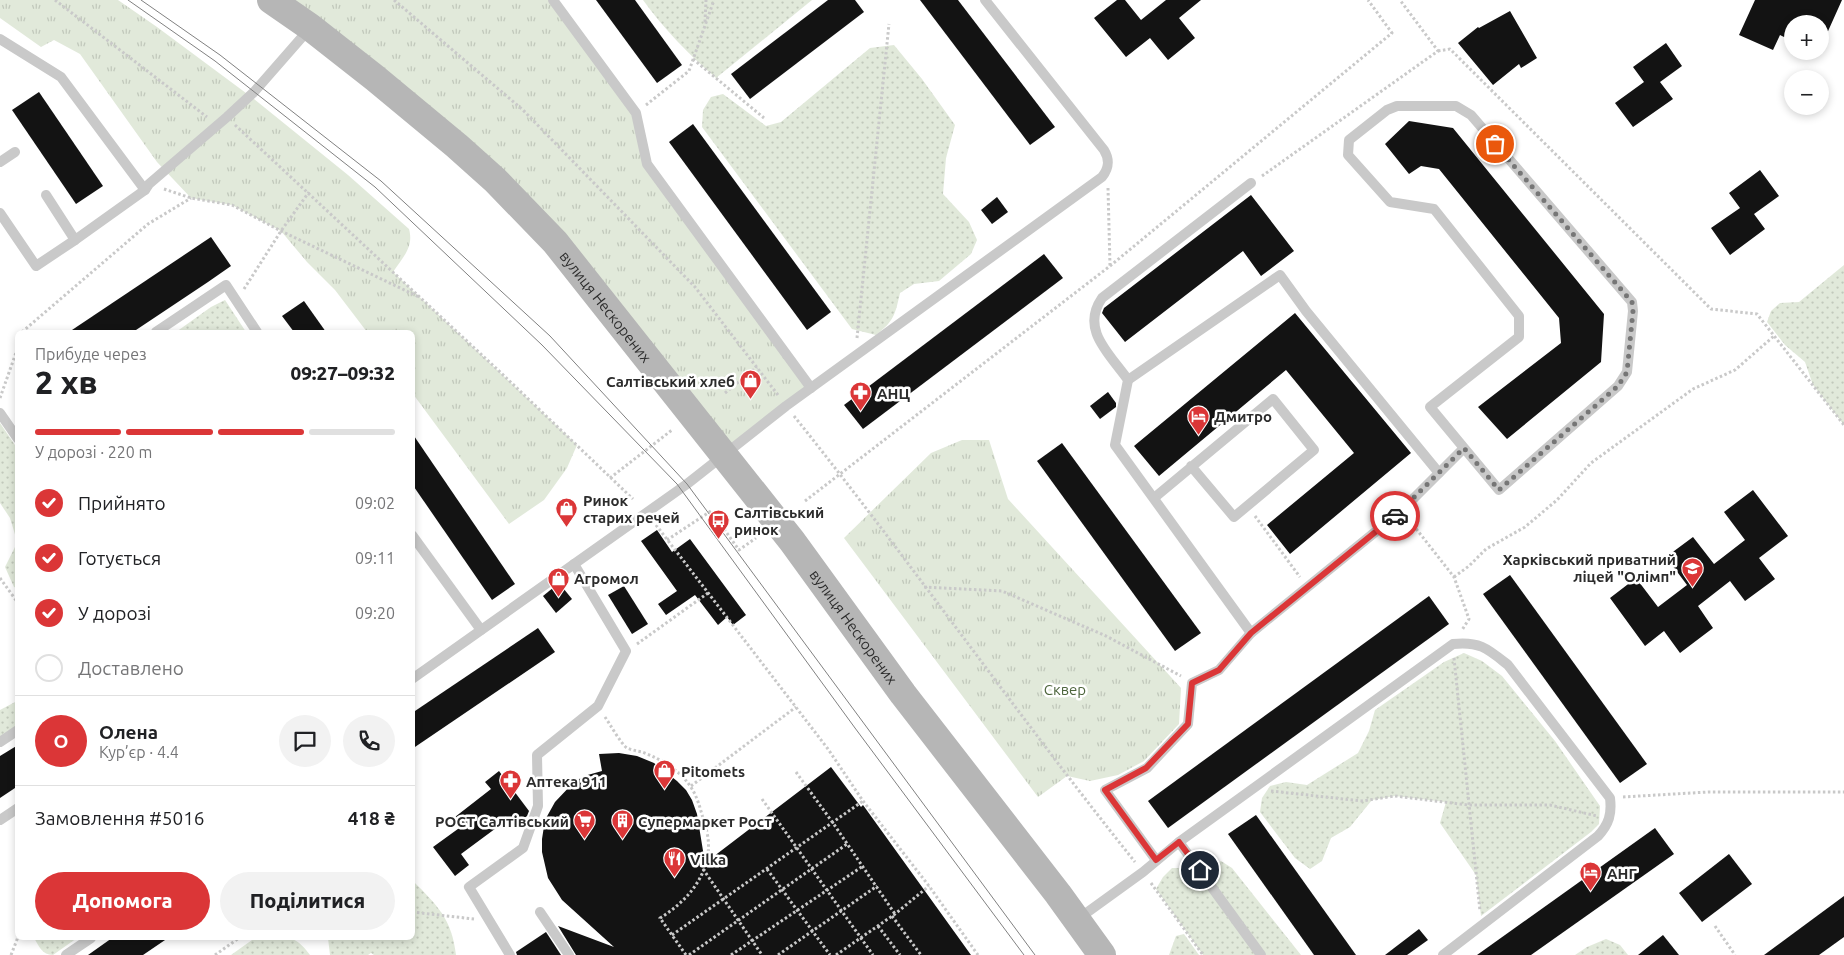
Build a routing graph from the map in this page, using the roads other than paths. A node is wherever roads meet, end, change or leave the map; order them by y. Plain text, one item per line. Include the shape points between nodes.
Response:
1 (271, 0) edge
2 (553, 0) edge
3 (985, 0) edge
4 (310, 27) junction
5 (0, 39) edge
6 (15, 152) dead end
7 (0, 162) edge
8 (1251, 183) road end
9 (147, 187) junction
10 (46, 195) dead end
11 (0, 214) edge
12 (75, 240) junction
13 (159, 330) edge
14 (256, 330) edge
15 (1128, 380) junction
16 (811, 388) junction
17 (0, 413) edge
18 (15, 435) edge
19 (1464, 448) junction
20 (724, 454) junction
21 (1191, 466) junction
22 (1439, 473) junction
23 (1154, 498) junction
24 (415, 539) edge
25 (574, 564) junction
26 (481, 630) junction
27 (1251, 633) junction
28 (415, 677) edge
29 (15, 732) edge
30 (0, 742) edge
31 (15, 810) edge
32 (0, 820) edge
33 (1179, 842) junction
34 (1156, 860) junction
35 (540, 912) dead end
36 (1077, 920) junction
37 (88, 940) edge
38 (66, 955) edge
39 (510, 955) edge
40 (569, 955) edge
41 (1102, 955) edge
42 (1261, 955) edge
43 (1443, 955) edge

1 - 4 main road, вулиця Нескорених
2 - 16 lane via 636,113 647,164
3 - 16 lane via 1104,150 1108,167 1102,177
4 - 9 lane via 260,86
4 - 20 main road, вулиця Нескорених via 457,146 532,217 556,242
5 - 9 lane via 62,77
6 - 7 lane
8 - 15 lane via 1102,298 1096,306 1093,321 1096,336
9 - 12 lane
10 - 12 lane
11 - 12 lane via 36,266
13 - 14 lane via 226,285
15 - 22 lane via 1280,275
15 - 23 lane via 1115,445
16 - 20 lane
17 - 18 lane
19 - 19 lane via 1499,490 1618,386 1627,372 1632,302 1470,115 1456,106 1397,106 1387,110 1349,140 1348,155 1390,202 1434,209 1519,316 1519,336 1430,407
19 - 22 lane
20 - 25 lane
20 - 36 main road, вулиця Нескорених
21 - 21 lane via 1273,399 1314,450 1234,517
21 - 23 lane
22 - 27 lane via 1401,511
23 - 27 lane
24 - 26 lane
25 - 26 lane
25 - 39 lane via 626,651 598,706 537,755 538,806 523,848 470,886
26 - 28 lane
27 - 34 lane via 1219,670 1192,683 1188,724 1146,768 1105,790
29 - 30 lane
31 - 32 lane
33 - 34 lane
33 - 42 lane
33 - 43 lane via 1453,644 1468,642 1486,648 1508,664 1610,798 1610,819 1598,836
34 - 36 lane
35 - 40 lane
36 - 41 main road, вулиця Нескорених
37 - 38 lane

